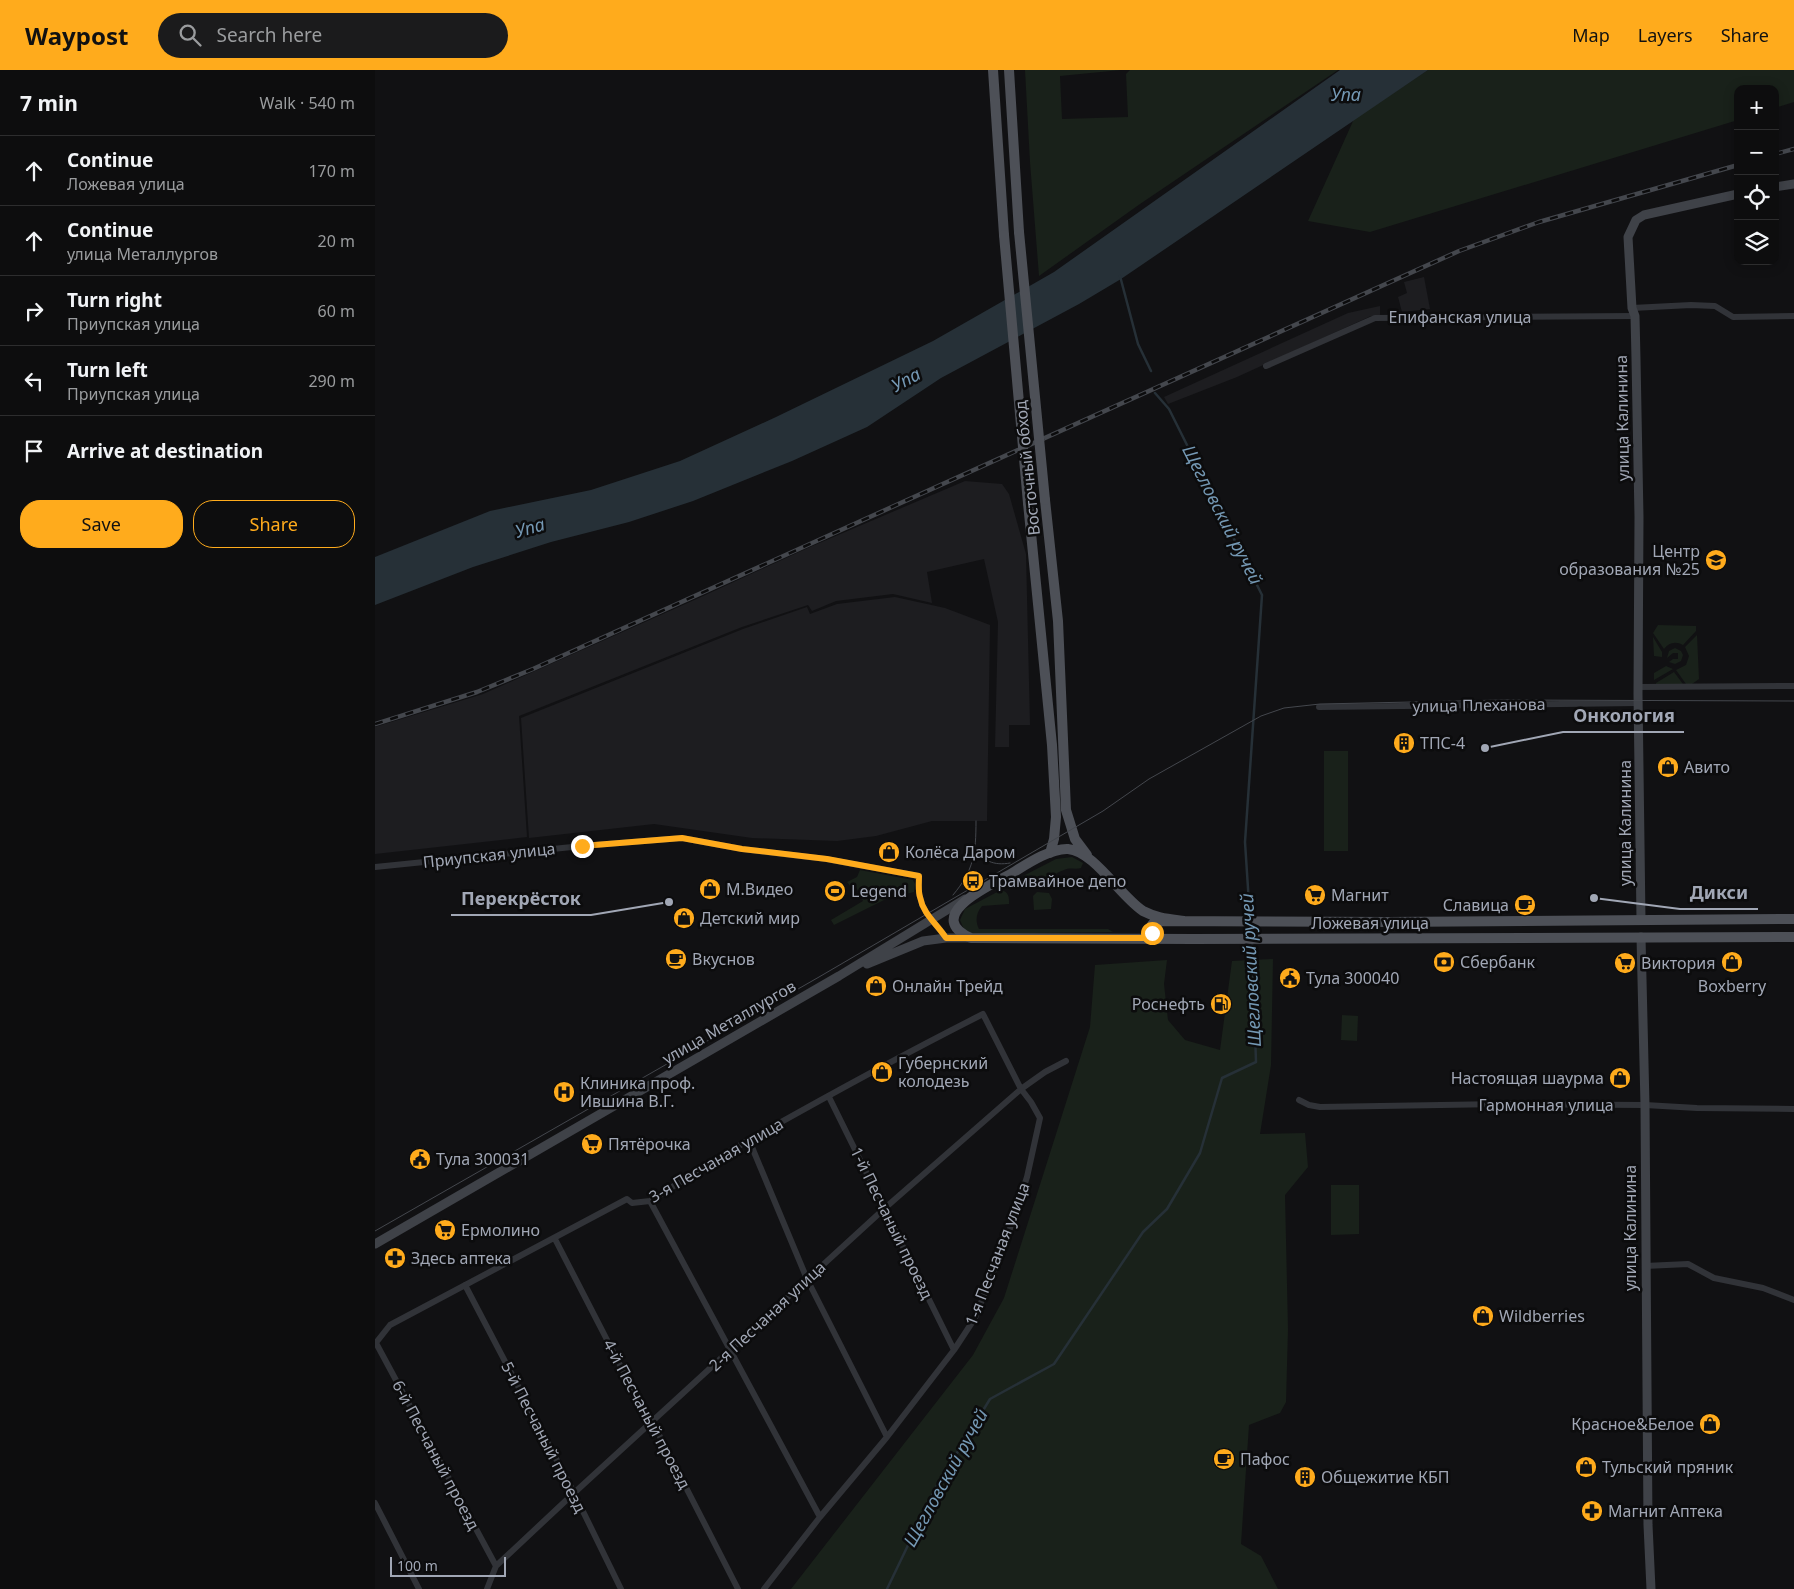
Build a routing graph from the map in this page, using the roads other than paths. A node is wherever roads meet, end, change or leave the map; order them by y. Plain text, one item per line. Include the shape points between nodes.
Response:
1 (993, 70) edge
2 (1009, 70) edge
3 (1794, 184) edge
4 (1779, 186) edge
5 (1734, 195) edge
6 (1633, 312) junction
7 (1794, 316) edge
8 (1266, 366) dead end
9 (1794, 686) edge
10 (1638, 687) junction
11 (1639, 703) junction
12 (1319, 707) dead end
13 (1050, 852) junction
14 (1089, 858) junction
15 (375, 867) edge
16 (969, 896) junction
17 (1794, 918) edge
18 (930, 919) junction
19 (1641, 920) junction
20 (1184, 921) junction
21 (1284, 921) junction
22 (1641, 937) junction
23 (1794, 937) edge
24 (946, 938) junction
25 (971, 938) junction
26 (1157, 938) junction
27 (1283, 938) junction
28 (839, 976) junction
29 (983, 1014) joint
30 (1066, 1062) dead end
31 (1021, 1089) junction
32 (829, 1097) junction
33 (1299, 1100) dead end
34 (1645, 1105) junction
35 (1794, 1109) edge
36 (749, 1140) junction
37 (650, 1201) junction
38 (885, 1208) junction
39 (555, 1238) junction
40 (375, 1244) edge
41 (1645, 1266) junction
42 (807, 1279) junction
43 (465, 1285) junction
44 (1794, 1300) edge
45 (376, 1344) edge
46 (731, 1349) junction
47 (954, 1350) junction
48 (652, 1420) junction
49 (887, 1437) junction
50 (574, 1493) junction
51 (375, 1503) edge
52 (820, 1517) junction
53 (497, 1566) junction
54 (419, 1589) edge
55 (487, 1589) edge
56 (621, 1589) edge
57 (738, 1589) edge
58 (764, 1589) edge
59 (1651, 1589) edge

1 - 13 main road, Восточный обход, bridge via 1004,235 1052,745 1056,817
2 - 14 main road, Восточный обход, bridge via 1019,232 1058,621 1066,810 1075,839
3 - 4 street
5 - 6 street, улица Калинина via 1644,214 1636,220 1628,237
6 - 7 street, Епифанская улица via 1715,306 1733,316
6 - 8 street, Епифанская улица via 1375,318
6 - 10 street, улица Калинина via 1639,517
9 - 10 street
10 - 11 street, улица Калинина
11 - 12 street, улица Плеханова
11 - 19 street, улица Калинина
13 - 14 main road, Ложевая улица via 1075,850
13 - 16 main road, Ложевая улица
14 - 20 main road, Ложевая улица via 1131,902 1143,910 1163,918
15 - 18 street, Приупская улица via 682,838 919,876 919,896
16 - 18 street, улица Металлургов
16 - 25 main road, Ложевая улица via 957,909 955,924
17 - 19 main road, Ложевая улица
18 - 24 street, Приупская улица
18 - 28 street, улица Металлургов
19 - 21 main road, Ложевая улица
19 - 22 main road, улица Калинина
20 - 21 main road, Ложевая улица
20 - 26 main road, Ложевая улица via 1152,923 1152,933
21 - 27 main road via 1289,934
22 - 23 main road, Ложевая улица
22 - 27 main road, Ложевая улица
22 - 34 street, улица Калинина
24 - 25 street, улица Металлургов
24 - 28 street, улица Металлургов via 915,944
25 - 26 main road, Ложевая улица
26 - 27 main road, Ложевая улица
28 - 40 street, улица Металлургов
29 - 31 street, 1-я Песчаная улица
29 - 32 street, 3-я Песчаная улица
30 - 31 street, 2-я Песчаная улица
31 - 38 street, 2-я Песчаная улица
31 - 47 street, 1-я Песчаная улица via 1039,1118 1027,1177 975,1318
32 - 36 street, 3-я Песчаная улица
32 - 38 street, 1-й Песчаный проезд
33 - 34 street, Гармонная улица via 1319,1107
34 - 35 street, Гармонная улица
34 - 41 street, улица Калинина
36 - 37 street, 3-я Песчаная улица
36 - 42 street
37 - 39 street, 3-я Песчаная улица via 632,1203 627,1199
37 - 46 street
38 - 42 street, 2-я Песчаная улица
38 - 47 street, 1-й Песчаный проезд
39 - 43 street, 3-я Песчаная улица
39 - 48 street, 4-й Песчаный проезд
41 - 44 street via 1689,1264 1714,1278 1763,1288
41 - 59 street, улица Калинина
42 - 46 street, 2-я Песчаная улица
42 - 49 street
43 - 45 street, 3-я Песчаная улица via 390,1324
43 - 50 street, 5-й Песчаный проезд
45 - 53 street, 6-й Песчаный проезд
46 - 48 street, 2-я Песчаная улица
46 - 52 street
47 - 49 street, 1-я Песчаная улица
48 - 50 street, 2-я Песчаная улица
48 - 57 street, 4-й Песчаный проезд
49 - 52 street, 1-я Песчаная улица
50 - 53 street, 2-я Песчаная улица
50 - 56 street, 5-й Песчаный проезд
51 - 54 street
52 - 58 street, 1-я Песчаная улица
53 - 55 street, 2-я Песчаная улица

